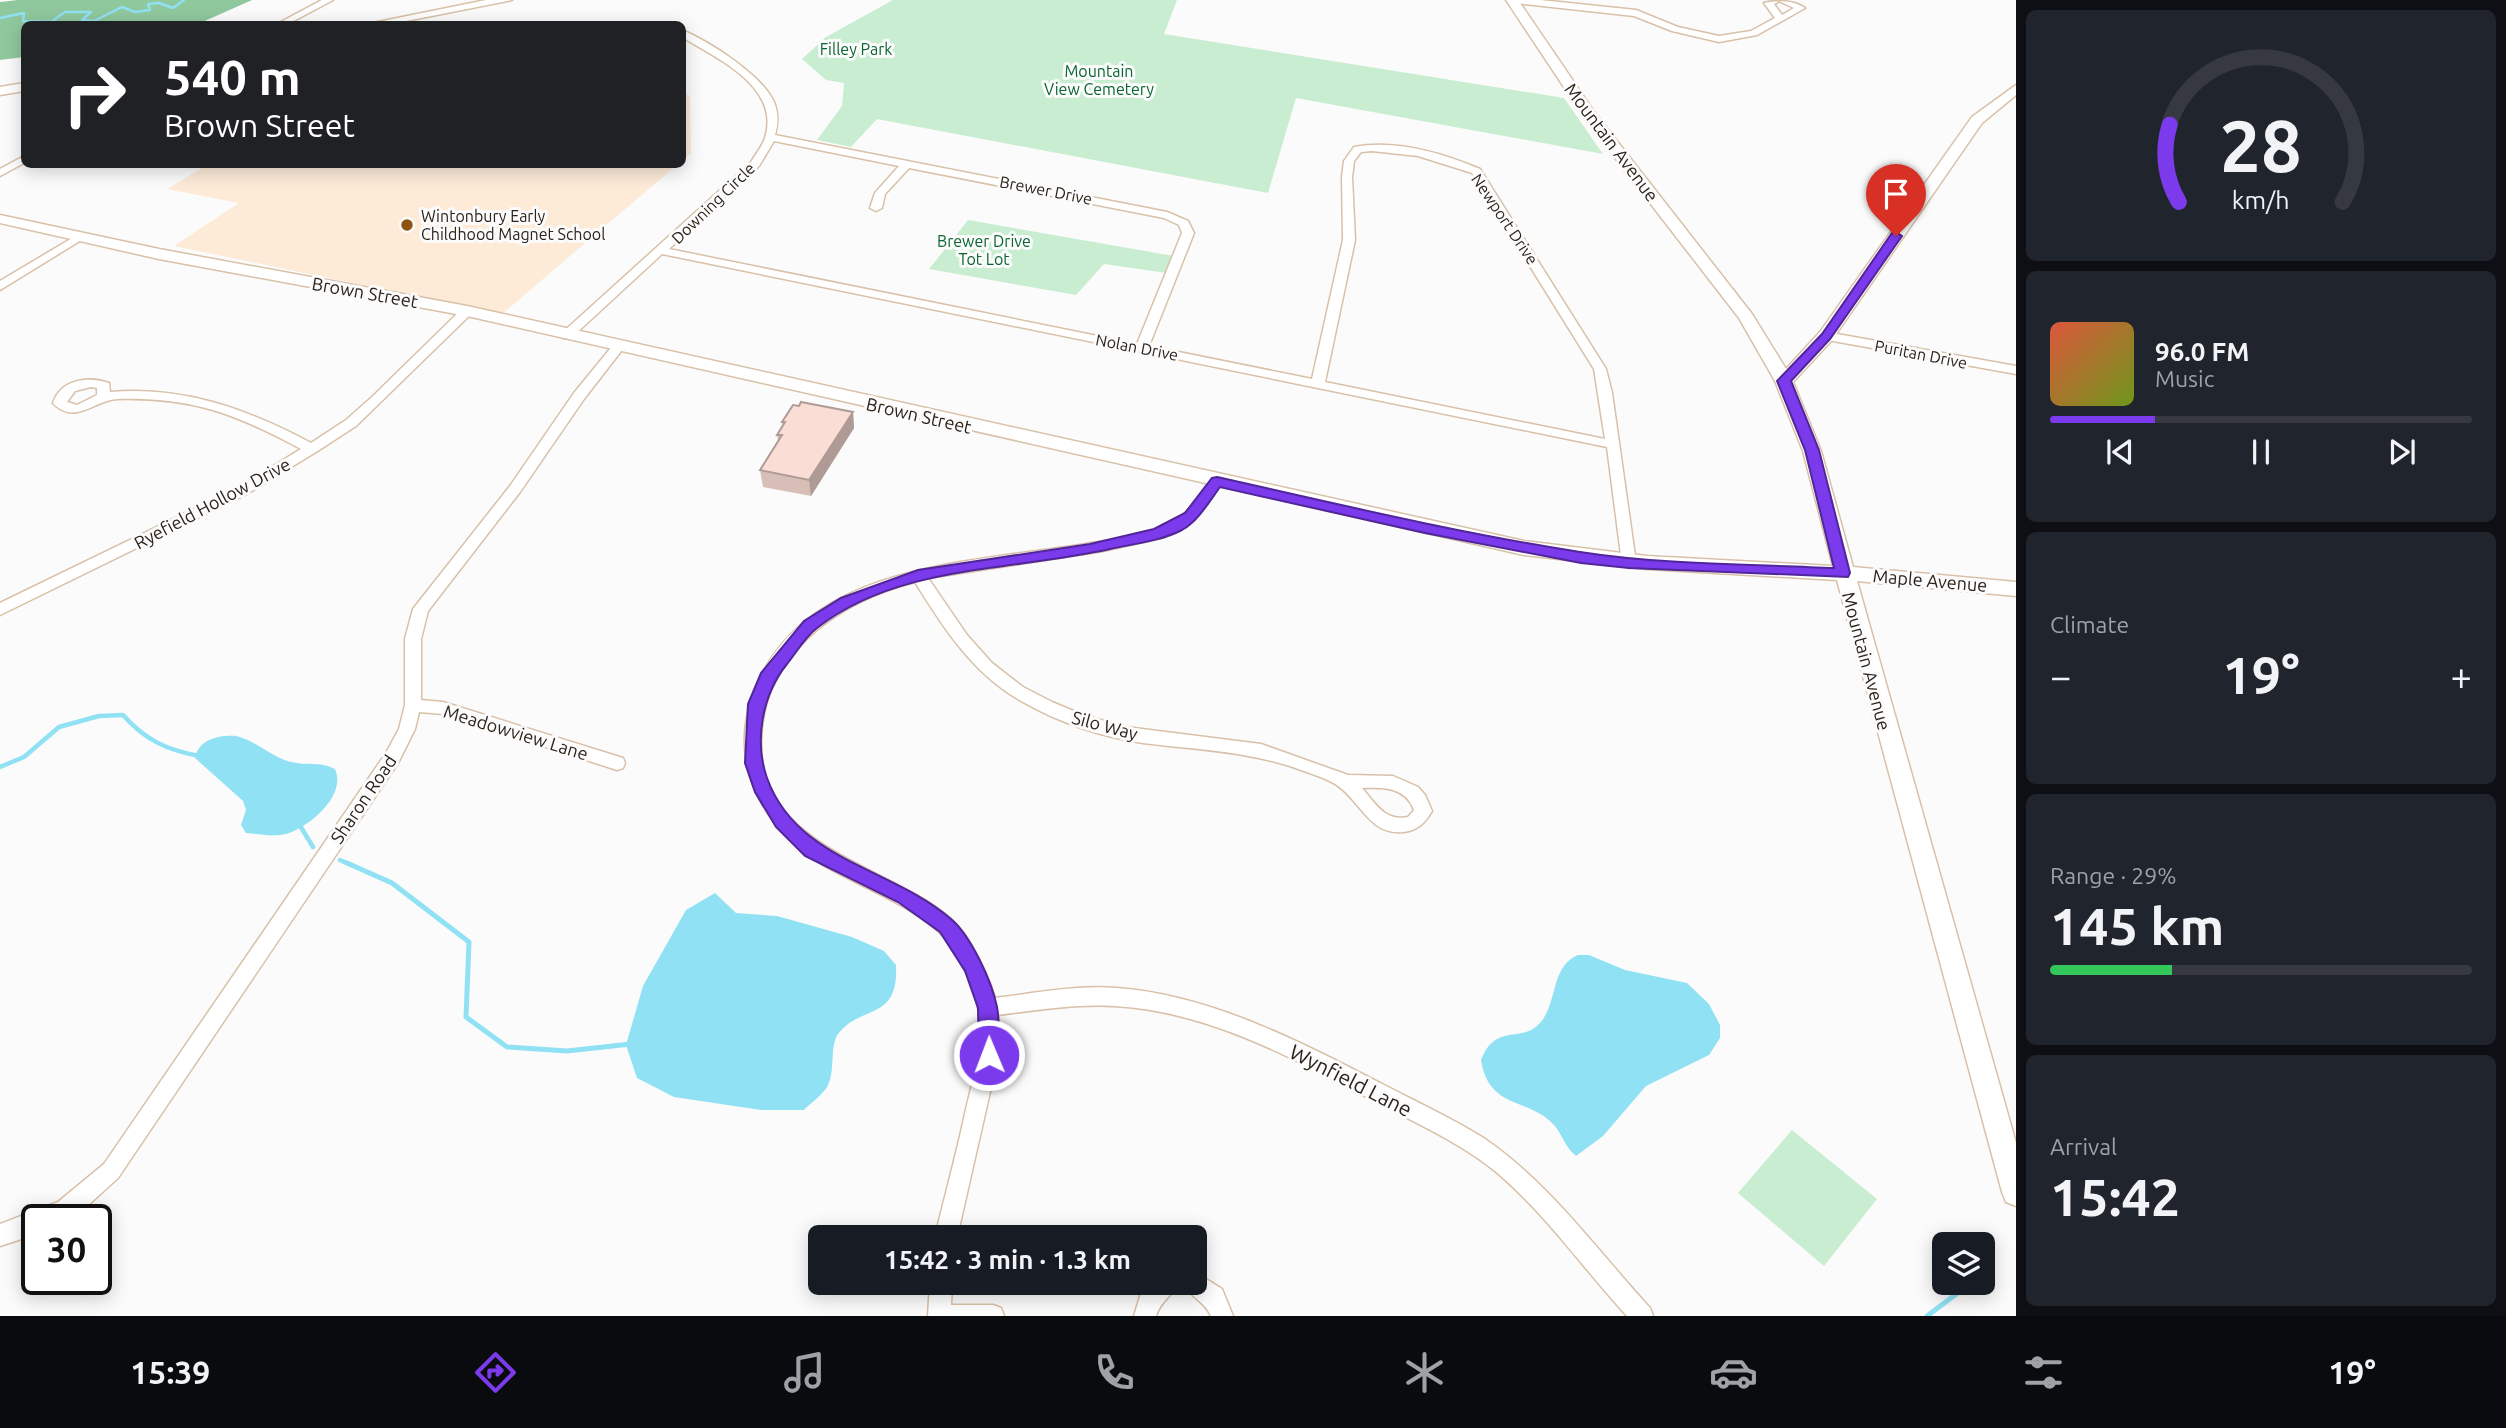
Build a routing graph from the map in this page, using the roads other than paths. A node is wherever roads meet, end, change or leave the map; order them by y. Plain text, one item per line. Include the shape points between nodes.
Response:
1 (329, 0) edge
2 (506, 0) edge
3 (1513, 0) edge
4 (1777, 0) edge
5 (1784, 0) edge
6 (1780, 18) junction
7 (288, 21) edge
8 (390, 21) edge
9 (686, 36) edge
10 (21, 88) edge
11 (2016, 89) edge
12 (0, 91) edge
13 (773, 138) junction
14 (21, 161) edge
15 (907, 163) junction
16 (0, 173) edge
17 (876, 208) dead end
18 (0, 219) edge
19 (79, 237) junction
20 (663, 251) junction
21 (0, 286) edge
22 (467, 311) junction
23 (568, 335) junction
24 (1826, 337) junction
25 (618, 347) junction
26 (1142, 348) junction
27 (2016, 370) edge
28 (1784, 381) junction
29 (1318, 383) junction
30 (103, 397) dead end
31 (1611, 444) junction
32 (311, 449) junction
33 (1217, 481) junction
34 (1629, 563) junction
35 (1843, 573) junction
36 (918, 575) junction
37 (2016, 589) edge
38 (0, 610) edge
39 (413, 705) junction
40 (617, 763) dead end
41 (1347, 782) dead end
42 (988, 1008) junction
43 (2016, 1192) edge
44 (74, 1204) edge
45 (949, 1225) edge
46 (21, 1228) edge
47 (0, 1235) edge
48 (1207, 1292) edge
49 (940, 1295) edge
50 (1153, 1295) edge
51 (939, 1316) edge
52 (993, 1316) edge
53 (1145, 1316) edge
54 (1222, 1316) edge
55 (1642, 1316) edge

1 - 7 street
2 - 8 street
3 - 6 street via 1636,12 1675,29 1719,39 1743,37
3 - 28 street, Mountain Avenue via 1590,116 1746,317
4 - 6 street via 1768,3
5 - 6 street via 1801,8
9 - 13 street via 762,90 775,109
10 - 12 street
11 - 24 street via 1977,120
13 - 15 street, Brewer Drive
13 - 20 street, Downing Circle via 755,164
14 - 16 street
15 - 17 street via 880,193
15 - 26 street, Brewer Drive via 1167,215 1184,223 1188,233
18 - 19 street, Brown Street
19 - 21 street
19 - 22 street, Brown Street
20 - 23 street, Downing Circle
20 - 26 street, Nolan Drive
22 - 23 street, Brown Street
22 - 32 street, Ryefield Hollow Drive via 351,423
23 - 25 street, Brown Street
24 - 27 street, Puritan Drive
24 - 28 street
25 - 33 street, Brown Street
25 - 39 street, Sharon Road via 421,609 413,639
26 - 29 street, Nolan Drive
28 - 35 street, Mountain Avenue via 1812,450
29 - 31 street, Nolan Drive
29 - 31 street, Newport Drive via 1349,240 1349,160 1357,149 1375,147 1456,162 1476,171 1600,369
30 - 32 street via 179,397 203,402 245,414
31 - 34 street, Newport Drive
32 - 38 street, Ryefield Hollow Drive via 242,491
33 - 34 street, Brown Street via 1524,548
33 - 36 street via 1190,517 1157,534
34 - 35 street, Brown Street
35 - 37 street, Maple Avenue
35 - 43 street, Mountain Avenue
36 - 41 street, Silo Way via 975,657 1017,691 1050,709 1131,734 1279,755
36 - 42 street via 826,613 794,641 766,678 756,704 753,763 782,822 812,850 905,897 947,926 974,967
39 - 40 street, Meadowview Lane via 443,708
39 - 44 street, Sharon Road via 392,758 123,1155
42 - 45 street via 989,1055
42 - 55 street, Wynfield Lane via 1117,998 1160,1004 1247,1028 1367,1086 1500,1163 1572,1235
46 - 47 street
48 - 54 street
49 - 51 street
50 - 53 street
51 - 52 street

